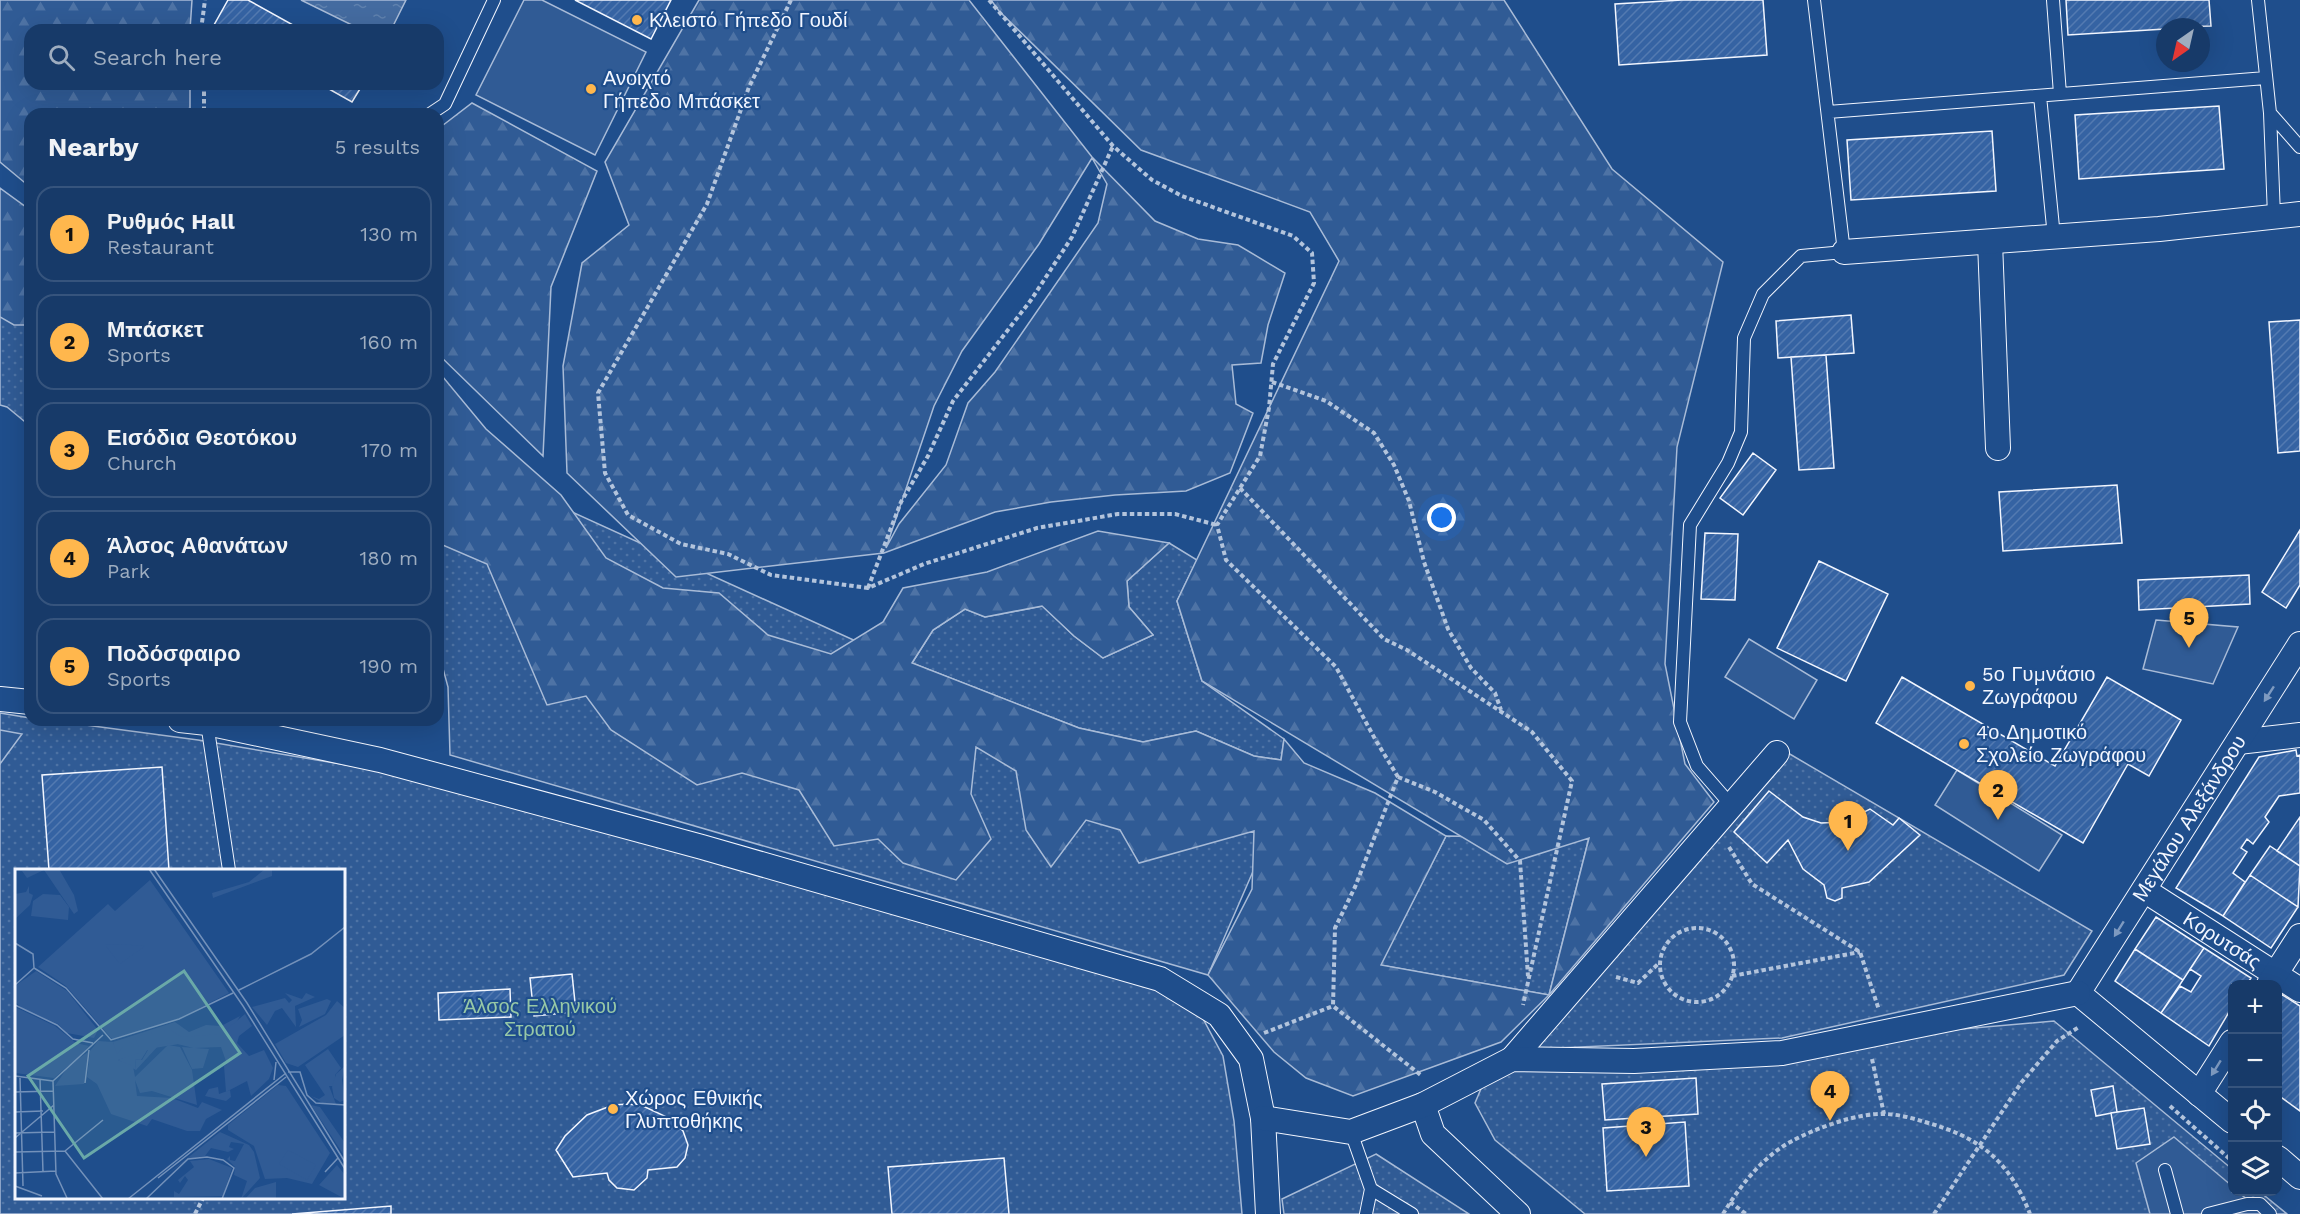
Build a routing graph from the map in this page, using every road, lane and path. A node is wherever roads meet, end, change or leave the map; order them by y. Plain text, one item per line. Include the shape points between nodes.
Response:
1 (205, 0) edge
2 (494, 0) edge
3 (791, 0) edge
4 (989, 0) edge
5 (1814, 0) edge
6 (2052, 0) edge
7 (2258, 0) edge
8 (202, 24) edge
9 (2266, 78) junction
10 (204, 90) edge
11 (2060, 94) junction
12 (2040, 96) junction
13 (204, 108) edge
14 (439, 108) edge
15 (1828, 112) junction
16 (2270, 113) junction
17 (1113, 146) junction
18 (2300, 147) edge
19 (2300, 214) edge
20 (2274, 216) junction
21 (2054, 237) junction
22 (1990, 242) junction
23 (1844, 252) junction
24 (1272, 382) junction
25 (1998, 447) dead end
26 (1240, 488) junction
27 (1217, 525) junction
28 (868, 588) junction
29 (2300, 644) edge
30 (0, 699) edge
31 (24, 701) edge
32 (1501, 711) junction
33 (207, 726) edge
34 (221, 726) edge
35 (2300, 735) edge
36 (2238, 742) junction
37 (1777, 753) dead end
38 (1398, 777) junction
39 (1723, 814) junction
40 (228, 869) edge
41 (2144, 890) junction
42 (2300, 936) edge
43 (1860, 952) junction
44 (1596, 961) junction
45 (1660, 962) junction
46 (1732, 976) junction
47 (2272, 979) edge
48 (2300, 990) edge
49 (2078, 993) junction
50 (1333, 1006) junction
51 (2102, 1011) junction
52 (1876, 1034) junction
53 (1241, 1045) junction
54 (2228, 1048) edge
55 (1512, 1059) junction
56 (1444, 1094) junction
57 (2199, 1094) junction
58 (1423, 1105) junction
59 (1884, 1114) junction
60 (1263, 1118) junction
61 (2228, 1118) edge
62 (1351, 1132) junction
63 (1981, 1144) junction
64 (2282, 1162) edge
65 (2165, 1170) dead end
66 (2300, 1177) edge
67 (1371, 1189) junction
68 (202, 1199) edge
69 (1730, 1202) junction
70 (195, 1214) edge
71 (1268, 1214) edge
72 (1366, 1214) edge
73 (1412, 1214) edge
74 (1518, 1214) edge
75 (1723, 1214) edge
76 (1746, 1214) edge
77 (1934, 1214) edge
78 (2031, 1214) edge
79 (2177, 1214) edge
80 (2208, 1214) edge
81 (2270, 1214) edge

1 - 8 path
2 - 14 lane via 445,104
3 - 28 path via 749,87 707,204 598,393 605,473 628,514 681,544 728,554 771,575
4 - 17 path
5 - 15 lane
6 - 11 lane
7 - 9 lane
9 - 11 lane
9 - 16 lane
10 - 13 path
11 - 12 lane
12 - 15 lane
12 - 21 lane
15 - 23 lane
16 - 18 lane
16 - 20 lane
17 - 24 path via 1152,180 1182,196 1293,236 1312,254 1314,283 1273,364
17 - 28 path via 1072,237 1031,300 953,401 901,502
19 - 20 street
20 - 21 street
21 - 22 street
22 - 23 street
22 - 25 street
23 - 39 lane via 1801,256 1763,294 1744,338 1741,432 1728,463 1690,525 1680,722 1697,766
24 - 26 path via 1260,456
24 - 32 path via 1326,401 1374,433 1394,465 1409,501 1424,562 1448,629 1471,669 1495,693
26 - 27 path
26 - 32 path via 1384,639
27 - 28 path via 1175,514 1118,513 1037,528 924,564
27 - 38 path via 1226,560 1336,667
29 -> 36 street, Μεγάλου Αλεξάνδρου
30 - 31 street
32 - 38 path via 1532,732 1572,781 1528,981 1520,861 1484,820 1435,792
33 - 40 lane
34 - 53 street via 380,760 702,847 1160,980 1219,1015
35 - 36 street
36 - 41 street, Μεγάλου Αλεξάνδρου
37 - 39 street
38 - 50 path via 1335,928
39 - 43 path via 1752,884
39 - 44 street
41 - 47 street, Κορυτσάς
41 -> 49 street, Μεγάλου Αλεξάνδρου
42 - 47 street
43 - 46 path
43 - 52 path
44 - 45 path via 1613,976 1638,983
44 - 55 street
45 - 46 path via 1661,974 1674,994 1696,1002 1718,995
45 - 46 path via 1663,950 1680,932 1704,929 1716,933 1728,947 1734,965
47 - 48 street, Κορυτσάς
49 - 51 street
49 - 52 street
50 - 53 path
50 - 56 path
51 - 57 street
51 - 63 path via 2057,1041 2021,1083
52 - 55 street via 1782,1053 1634,1061
52 - 59 path
53 - 60 street via 1251,1059
54 -> 57 street
55 - 56 street
56 - 58 street
57 - 61 street
58 - 62 street
58 - 74 street via 1433,1134
59 - 63 path via 1946,1128
59 - 69 path via 1850,1119 1791,1141 1755,1171
60 - 62 street
60 - 71 street
62 - 67 lane
63 - 77 path
63 - 78 path via 2011,1176
64 - 66 street
65 - 79 lane
67 - 72 lane
67 - 73 lane
68 - 70 path
69 - 75 path
69 - 76 path
80 - 81 lane via 2260,1204

